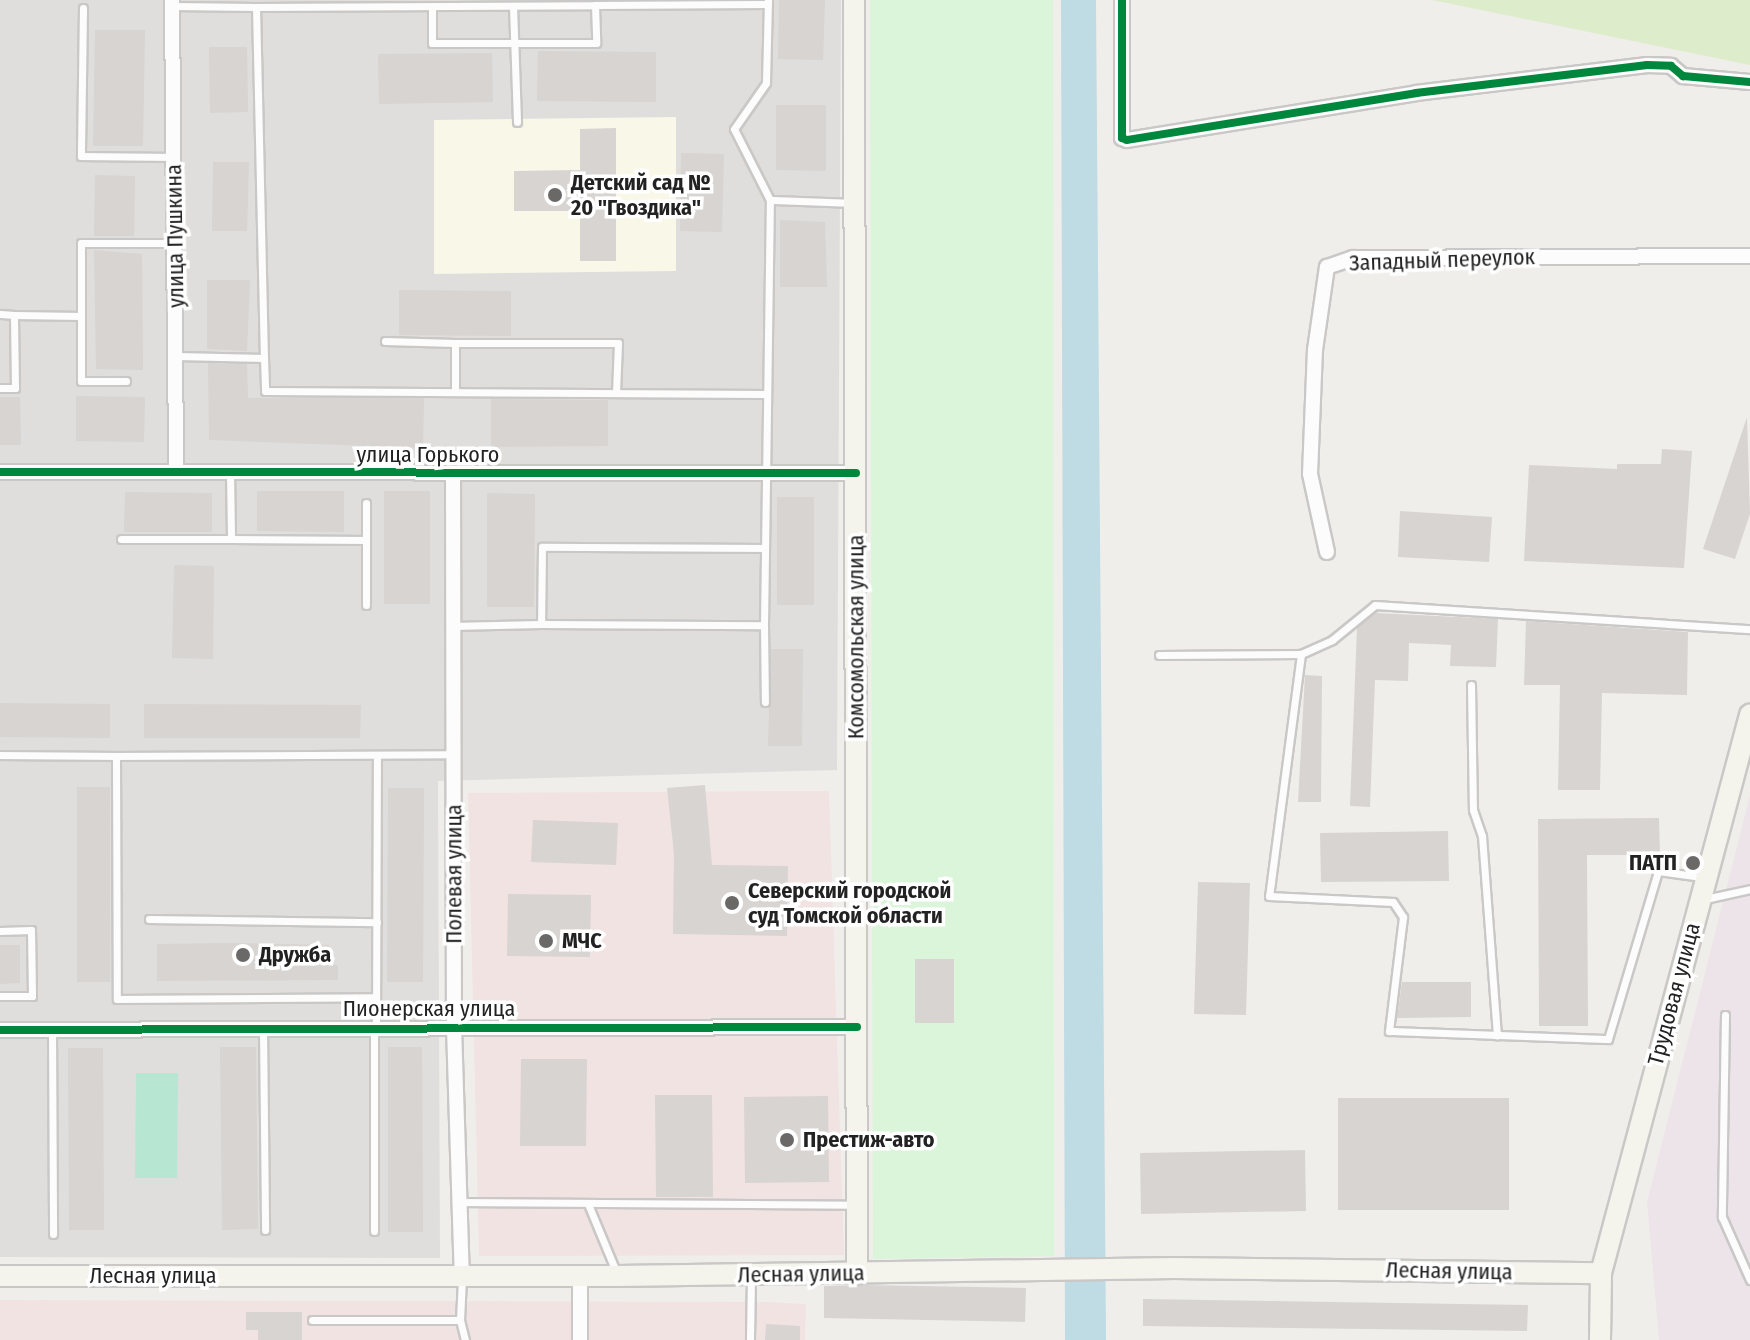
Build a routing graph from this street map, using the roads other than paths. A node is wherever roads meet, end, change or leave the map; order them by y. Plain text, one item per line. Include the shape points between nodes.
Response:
1 (854, 0) edge
2 (1122, 0) edge
3 (768, 2) edge
4 (172, 3) edge
5 (595, 5) junction
6 (513, 6) junction
7 (256, 7) junction
8 (432, 7) junction
9 (83, 8) dead end
10 (514, 43) junction
11 (1750, 82) edge
12 (517, 122) dead end
13 (173, 157) junction
14 (770, 200) junction
15 (853, 203) junction
16 (175, 243) junction
17 (1750, 256) edge
18 (0, 314) edge
19 (14, 315) junction
20 (81, 316) junction
21 (385, 341) dead end
22 (455, 343) junction
23 (177, 356) junction
24 (264, 358) junction
25 (126, 381) dead end
26 (0, 388) edge
27 (455, 392) junction
28 (616, 392) junction
29 (765, 394) junction
30 (0, 472) edge
31 (176, 472) junction
32 (230, 472) junction
33 (765, 472) junction
34 (453, 473) junction
35 (856, 473) junction
36 (366, 503) dead end
37 (121, 539) dead end
38 (231, 539) junction
39 (366, 540) junction
40 (765, 548) junction
41 (1327, 552) dead end
42 (366, 605) dead end
43 (541, 624) junction
44 (764, 625) junction
45 (451, 626) junction
46 (1750, 629) edge
47 (1301, 654) junction
48 (1159, 655) dead end
49 (1471, 685) dead end
50 (765, 702) dead end
51 (1750, 715) edge
52 (455, 754) junction
53 (0, 755) edge
54 (116, 756) junction
55 (377, 756) junction
56 (1704, 878) junction
57 (1750, 889) edge
58 (1699, 900) junction
59 (149, 919) dead end
60 (377, 922) junction
61 (0, 931) edge
62 (0, 996) edge
63 (376, 997) junction
64 (1725, 1015) dead end
65 (375, 1027) junction
66 (454, 1027) junction
67 (857, 1027) junction
68 (263, 1028) junction
69 (52, 1029) junction
70 (0, 1030) edge
71 (1497, 1035) junction
72 (460, 1202) junction
73 (588, 1204) junction
74 (856, 1205) junction
75 (265, 1230) dead end
76 (374, 1231) dead end
77 (53, 1234) dead end
78 (1601, 1273) junction
79 (857, 1274) junction
80 (751, 1275) junction
81 (0, 1276) edge
82 (462, 1276) junction
83 (580, 1276) junction
84 (618, 1276) junction
85 (1750, 1280) edge
86 (312, 1320) dead end
87 (460, 1320) junction
88 (465, 1340) edge
89 (580, 1340) edge
90 (750, 1340) edge
91 (1600, 1340) edge

1 - 15 main road, Комсомольская улица
2 - 11 street via 1122,138 1127,140 1416,93 1647,65 1671,66 1683,76
3 - 5 lane
3 - 14 lane via 766,83 734,129
4 - 7 lane
4 - 13 street, улица Пушкина
5 - 6 lane
5 - 10 lane via 596,43
6 - 8 lane
6 - 10 lane
7 - 8 lane
7 - 24 lane
8 - 10 lane via 432,43
9 - 13 lane via 81,156
10 - 12 lane
13 - 16 street, улица Пушкина
14 - 15 lane
14 - 29 lane
15 - 35 main road, Комсомольская улица
16 - 20 lane via 81,243
16 - 23 street, улица Пушкина
17 - 41 street, Западный переулок via 1353,258 1327,267 1315,350 1310,474
18 - 19 lane
19 - 20 lane
19 - 26 lane via 15,388
20 - 25 lane via 81,381
21 - 22 lane
22 - 27 lane
22 - 28 lane via 618,343
23 - 24 lane
23 - 31 street, улица Пушкина
24 - 27 lane via 265,391
27 - 28 lane
28 - 29 lane
29 - 33 lane
30 - 31 street, улица Горького
31 - 32 street, улица Горького
32 - 34 street, улица Горького
32 - 38 lane
33 - 34 street, улица Горького
33 - 35 street, улица Горького
33 - 40 lane
34 - 45 street, Полевая улица
35 - 67 main road, Комсомольская улица
36 - 39 lane
37 - 38 lane
38 - 39 lane
39 - 42 lane
40 - 43 lane via 542,547
40 - 44 lane
43 - 44 lane
43 - 45 lane
44 - 50 lane
45 - 52 street, Полевая улица
46 - 47 lane via 1375,605 1332,640
47 - 48 lane
47 - 71 lane via 1269,896 1393,902 1403,917 1389,1031
49 - 71 lane via 1473,810 1482,836
51 - 56 main road, Трудовая улица
52 - 55 lane
52 - 66 street, Полевая улица
53 - 54 lane
54 - 55 lane
54 - 63 lane via 117,999
55 - 60 lane
56 - 58 main road, Трудовая улица
56 - 71 lane via 1658,871 1608,1039
57 - 58 lane
58 - 78 main road, Трудовая улица
59 - 60 lane
60 - 63 lane
61 - 62 lane via 31,930 32,996
63 - 65 lane
64 - 85 lane via 1722,1217
65 - 66 street, Пионерская улица
65 - 68 street, Пионерская улица
65 - 76 lane
66 - 67 street, Пионерская улица
66 - 72 street, Полевая улица
67 - 74 main road, Комсомольская улица
68 - 69 street, Пионерская улица
68 - 75 lane
69 - 70 street, Пионерская улица
69 - 77 lane
72 - 73 lane
72 - 82 street, Полевая улица
73 - 74 lane
73 - 84 lane
74 - 79 main road, Комсомольская улица
78 - 79 main road, Лесная улица via 1132,1269
78 - 91 main road, Трудовая улица
79 - 80 main road, Лесная улица
80 - 84 main road, Лесная улица
80 - 90 lane
81 - 82 main road, Лесная улица
82 - 83 main road, Лесная улица
82 - 87 lane
83 - 84 main road, Лесная улица
83 - 89 street
86 - 87 lane
87 - 88 lane

